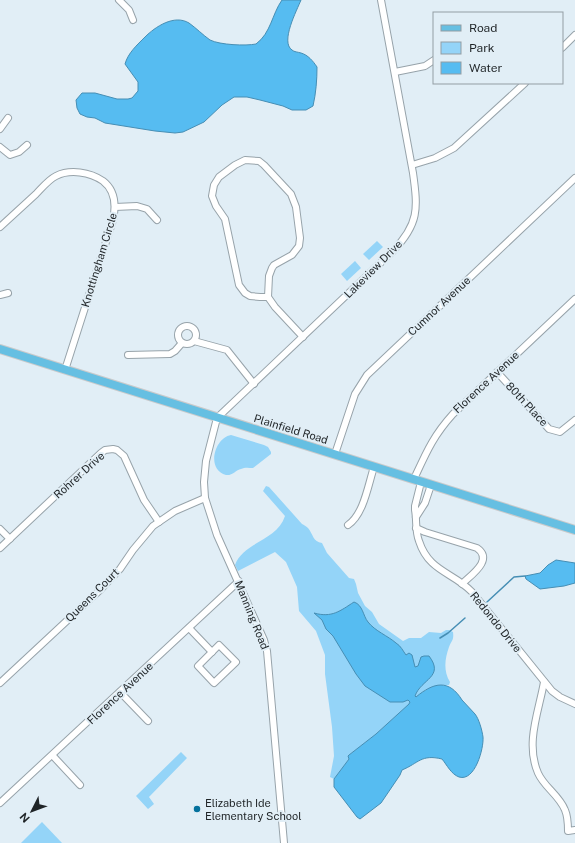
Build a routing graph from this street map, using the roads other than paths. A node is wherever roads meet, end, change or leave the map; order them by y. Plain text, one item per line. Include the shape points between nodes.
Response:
1 (119, 0) edge
2 (381, 0) edge
3 (133, 20) dead end
4 (575, 35) edge
5 (563, 47) edge
6 (433, 61) edge
7 (395, 72) junction
8 (523, 84) edge
9 (8, 118) dead end
10 (0, 128) edge
11 (27, 144) dead end
12 (0, 147) edge
13 (412, 165) junction
14 (575, 178) edge
15 (115, 207) junction
16 (157, 220) dead end
17 (0, 227) edge
18 (8, 293) dead end
19 (0, 295) edge
20 (268, 297) junction
21 (575, 299) edge
22 (303, 337) junction
23 (194, 341) junction
24 (182, 343) junction
25 (0, 349) edge
26 (128, 355) dead end
27 (65, 370) junction
28 (497, 372) junction
29 (254, 384) junction
30 (217, 418) junction
31 (575, 420) edge
32 (335, 454) junction
33 (374, 467) junction
34 (418, 480) junction
35 (431, 485) junction
36 (205, 498) junction
37 (416, 517) junction
38 (159, 522) junction
39 (348, 525) dead end
40 (416, 528) junction
41 (0, 529) edge
42 (575, 530) edge
43 (10, 540) junction
44 (0, 548) edge
45 (239, 581) junction
46 (462, 584) junction
47 (189, 628) junction
48 (212, 652) junction
49 (544, 682) junction
50 (0, 683) edge
51 (120, 692) junction
52 (575, 704) edge
53 (148, 721) dead end
54 (53, 756) junction
55 (80, 784) dead end
56 (0, 803) edge
57 (572, 831) edge
58 (284, 843) edge

1 - 3 street via 129,10
2 - 7 street, Lakeview Drive
4 - 5 street
6 - 7 street via 425,66
7 - 13 street, Lakeview Drive
8 - 13 street via 454,148 435,158
9 - 10 street
11 - 12 street via 10,155
13 - 22 street, Lakeview Drive via 416,201 410,230 393,251
14 - 32 street, Cumnor Avenue via 367,375 355,394
15 - 16 street via 137,206 147,209
15 - 17 street, Knottingham Circle via 111,190 101,180 75,172 50,180
15 - 27 street, Knottingham Circle
18 - 19 street
20 - 20 street via 250,296 239,285 225,219 212,196 219,177 245,160 259,161 264,165 291,194 296,207 299,246 292,255 272,268
20 - 22 street
21 - 28 street, Florence Avenue
22 - 29 street, Lakeview Drive
23 - 24 street
23 - 24 street via 196,331 186,325 177,333
23 - 29 street via 227,350
24 - 26 street via 170,354
25 - 27 main road, Plainfield Road
27 - 30 main road, Plainfield Road
28 - 31 street, 80th Place via 549,429 560,432
28 - 34 street, Florence Avenue via 443,424 430,443
29 - 30 street, Lakeview Drive
30 - 32 main road, Plainfield Road
30 - 36 street, Manning Road via 206,461
32 - 33 main road, Plainfield Road
33 - 34 main road, Plainfield Road
33 - 39 street via 360,512
34 - 35 main road, Plainfield Road
34 - 37 street, Redondo Drive
35 - 37 street via 425,503
35 - 42 main road, Plainfield Road
36 - 38 street, Queens Court via 183,506
36 - 45 street, Manning Road via 217,535
37 - 40 street, Redondo Drive
38 - 43 street, Rohrer Drive via 144,500 124,456 117,450 109,449 101,453
38 - 50 street, Queens Court via 101,589
40 - 46 street, Redondo Drive via 422,550 429,561
40 - 46 street via 477,548 481,552 484,559
41 - 43 street
43 - 44 street, Rohrer Drive
45 - 47 street, Florence Avenue
45 - 58 street, Manning Road via 268,651
46 - 49 street, Redondo Drive via 472,592
47 - 48 street
47 - 51 street, Florence Avenue
48 - 48 street via 198,666 214,683 236,662 219,645
49 - 52 street, Redondo Drive via 560,697
49 - 57 street via 532,747 538,773 565,809
51 - 53 street
51 - 54 street, Florence Avenue
54 - 55 street
54 - 56 street, Florence Avenue

